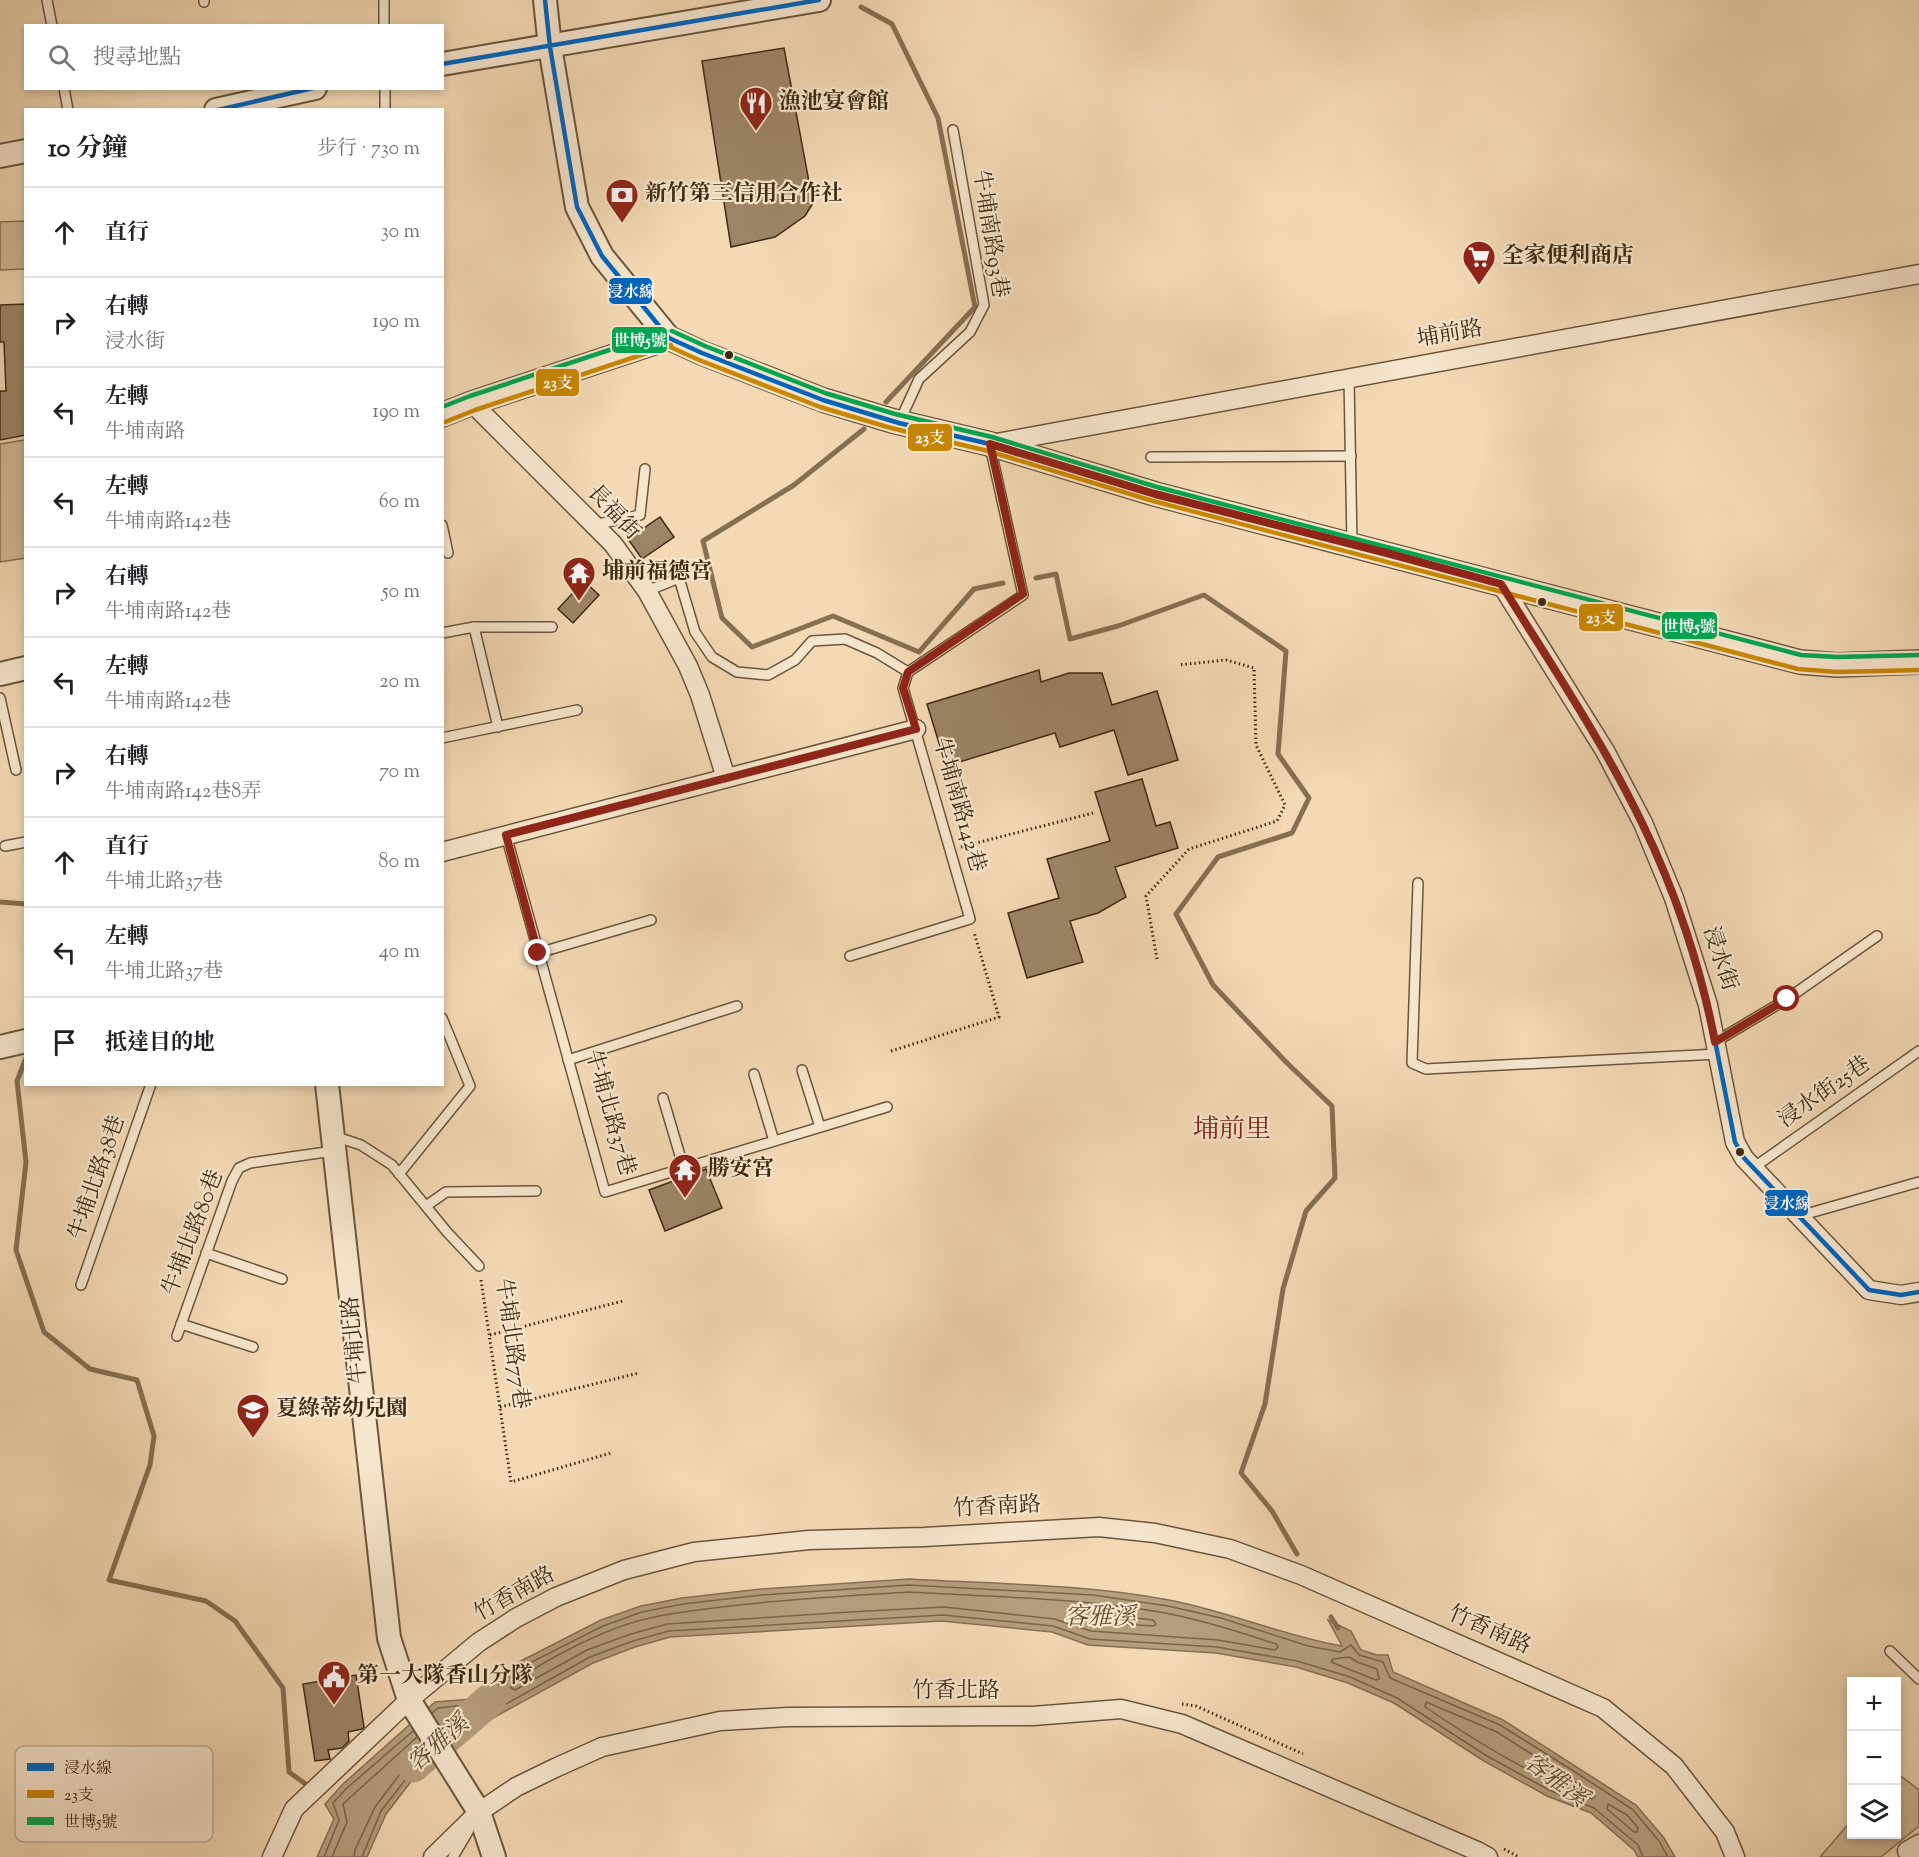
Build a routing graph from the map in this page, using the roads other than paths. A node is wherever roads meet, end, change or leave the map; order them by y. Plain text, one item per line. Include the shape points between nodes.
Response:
1 (47, 0) edge
2 (384, 0) edge
3 (545, 0) edge
4 (819, 0) edge
5 (52, 24) edge
6 (384, 24) edge
7 (550, 47) junction
8 (444, 64) edge
9 (64, 90) edge
10 (306, 90) edge
11 (385, 90) edge
12 (68, 108) edge
13 (225, 108) edge
14 (385, 108) edge
15 (953, 130) dead end
16 (24, 150) edge
17 (0, 156) edge
18 (1919, 274) edge
19 (669, 338) junction
20 (1349, 378) junction
21 (472, 403) junction
22 (444, 414) edge
23 (899, 423) junction
24 (990, 444) junction
25 (1151, 456) dead end
26 (1351, 456) junction
27 (645, 470) dead end
28 (594, 525) junction
29 (444, 534) edge
30 (1352, 544) junction
31 (448, 553) dead end
32 (1501, 584) junction
33 (648, 591) junction
34 (474, 627) junction
35 (552, 627) dead end
36 (444, 633) edge
37 (1919, 662) edge
38 (24, 668) edge
39 (908, 672) junction
40 (0, 674) edge
41 (0, 698) edge
42 (577, 710) dead end
43 (498, 727) junction
44 (916, 729) junction
45 (444, 738) edge
46 (16, 770) dead end
47 (726, 778) junction
48 (506, 835) junction
49 (24, 842) edge
50 (5, 846) dead end
51 (444, 851) edge
52 (1418, 883) dead end
53 (651, 920) dead end
54 (1877, 936) dead end
55 (538, 953) junction
56 (850, 956) dead end
57 (737, 1006) dead end
58 (444, 1023) edge
59 (24, 1041) edge
60 (0, 1047) edge
61 (1717, 1048) junction
62 (1919, 1051) edge
63 (568, 1060) junction
64 (802, 1070) dead end
65 (754, 1074) dead end
66 (150, 1086) edge
67 (327, 1086) edge
68 (663, 1098) dead end
69 (887, 1107) dead end
70 (820, 1127) junction
71 (774, 1141) junction
72 (334, 1143) junction
73 (1753, 1168) junction
74 (684, 1169) junction
75 (399, 1174) junction
76 (1919, 1182) edge
77 (536, 1191) dead end
78 (426, 1206) junction
79 (1798, 1216) junction
80 (206, 1253) junction
81 (480, 1266) road end
82 (282, 1279) dead end
83 (81, 1285) dead end
84 (1919, 1292) edge
85 (181, 1324) junction
86 (177, 1336) dead end
87 (252, 1347) dead end
88 (1890, 1651) dead end
89 (1919, 1680) edge
90 (409, 1700) junction
91 (479, 1812) junction
92 (1494, 1852) edge
93 (272, 1857) edge
94 (433, 1857) edge
95 (453, 1857) edge
96 (494, 1857) edge
97 (1735, 1857) edge

1 - 5 lane
2 - 6 lane
3 - 7 street
4 - 7 street
7 - 8 street
7 - 19 street via 577,207 602,256
9 - 12 lane
10 - 13 street
11 - 14 lane
15 - 23 lane, 牛埔南路93巷 via 984,305 970,332 919,380
16 - 17 street
18 - 20 street, 埔前路
19 - 21 street
19 - 23 street via 823,400
20 - 24 street, 埔前路
20 - 26 lane
21 - 22 street
21 - 28 street, 長福街
23 - 24 street
24 - 30 street via 1155,494
24 - 39 lane via 1023,594
25 - 26 lane
26 - 30 lane
27 - 28 lane via 640,515
28 - 33 street, 長福街
29 - 31 lane
30 - 32 street
32 - 37 street via 1800,662
32 - 61 street, 浸水街 via 1605,751 1642,823 1674,897 1708,1005
33 - 39 lane via 679,578 694,632 712,657 737,672 768,675 795,660 812,641 845,639
33 - 47 street, 長福街 via 693,676
34 - 35 lane
34 - 36 lane
34 - 43 lane
38 - 40 street
39 - 44 lane, 牛埔南路142巷 via 903,688
41 - 46 lane
42 - 43 lane
43 - 45 lane
44 - 47 street
44 - 56 lane, 牛埔南路142巷 via 970,919
47 - 48 street
48 - 51 street
48 - 55 lane, 牛埔北路37巷
49 - 50 lane
52 - 61 lane via 1412,1063 1426,1069
53 - 55 lane
54 - 61 lane
55 - 63 lane, 牛埔北路37巷
57 - 63 lane
58 - 75 lane via 470,1086
59 - 60 street
61 - 73 street, 浸水街 via 1735,1142
62 - 73 lane, 浸水街25巷
63 - 74 lane, 牛埔北路37巷 via 605,1192
64 - 70 lane
65 - 71 lane
66 - 83 lane, 牛埔北路38巷
67 - 72 street, 牛埔北路
68 - 74 lane
69 - 70 lane, 牛埔北路37巷
70 - 71 lane, 牛埔北路37巷
71 - 74 lane, 牛埔北路37巷
72 - 75 lane, 牛埔北路77巷 via 361,1145
72 - 80 lane, 牛埔北路80巷 via 239,1168
72 - 90 street, 牛埔北路 via 390,1638
73 - 79 street, 浸水街
75 - 78 lane, 牛埔北路77巷
76 - 79 lane
77 - 78 lane via 446,1192
78 - 81 lane, 牛埔北路77巷
79 - 84 street, 浸水街 via 1869,1290 1902,1295
80 - 82 lane
80 - 85 lane, 牛埔北路80巷
85 - 86 lane, 牛埔北路80巷
85 - 87 lane
88 - 89 lane
90 - 91 street, 牛埔北路
90 - 93 street, 竹香南路 via 294,1809
90 - 97 street, 竹香南路 via 480,1642 556,1597 624,1570 693,1552 809,1540 1099,1527 1155,1533 1230,1549 1301,1575 1603,1708 1674,1766 1725,1832
91 - 92 street, 竹香北路 via 516,1787 603,1747 720,1720 1033,1716 1121,1709 1182,1724 1477,1851
91 - 94 street, 竹香北路
91 - 95 lane
91 - 96 street

